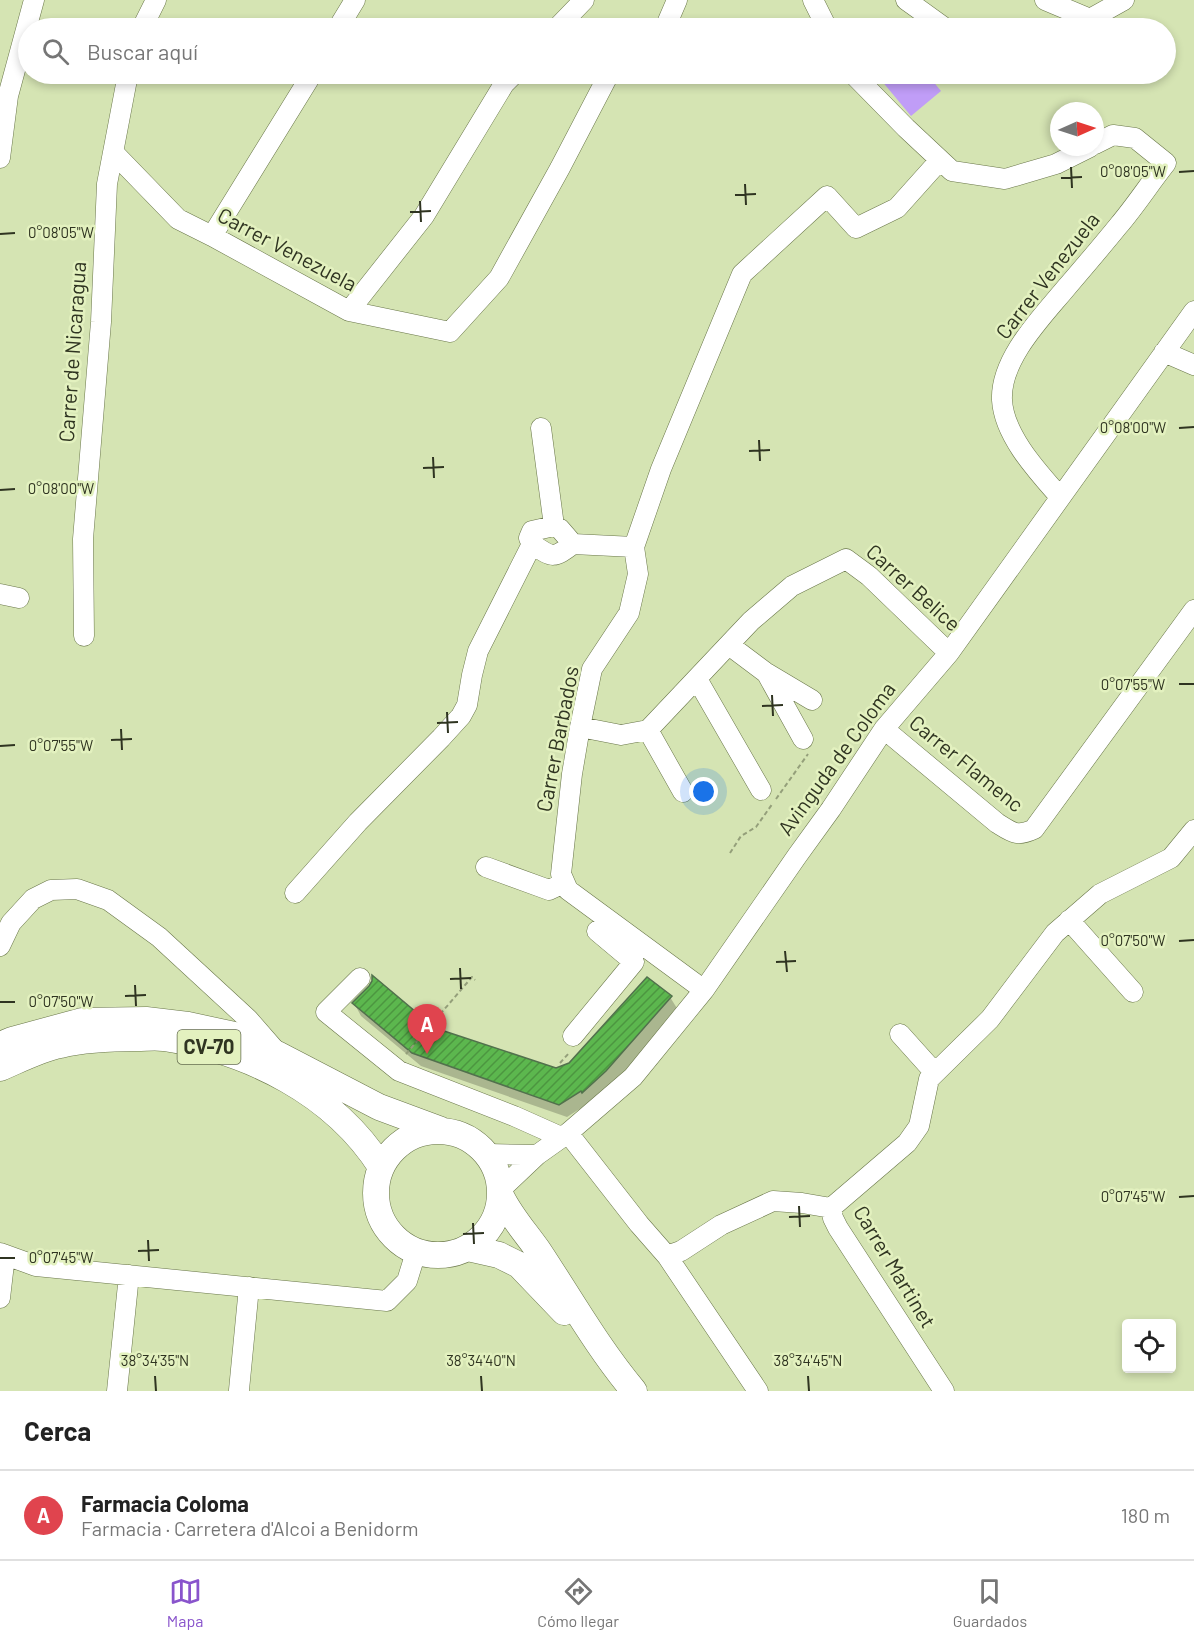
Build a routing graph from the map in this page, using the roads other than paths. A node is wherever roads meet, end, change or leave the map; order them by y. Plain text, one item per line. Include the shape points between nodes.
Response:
1 (34, 0) edge
2 (156, 0) edge
3 (355, 0) edge
4 (584, 0) edge
5 (677, 0) edge
6 (813, 0) edge
7 (906, 0) edge
8 (1045, 0) edge
9 (1124, 0) edge
10 (29, 18) edge
11 (147, 18) edge
12 (344, 18) edge
13 (567, 18) edge
14 (669, 18) edge
15 (822, 18) edge
16 (931, 18) edge
17 (1088, 18) edge
18 (1092, 18) edge
19 (18, 53) edge
20 (126, 84) edge
21 (306, 84) edge
22 (504, 84) edge
23 (604, 84) edge
24 (863, 84) edge
25 (4, 99) edge
26 (1104, 140) edge
27 (113, 152) junction
28 (1072, 156) edge
29 (0, 158) edge
30 (940, 160) junction
31 (212, 236) junction
32 (349, 311) junction
33 (1194, 311) edge
34 (1164, 352) junction
35 (1194, 365) edge
36 (541, 428) dead end
37 (1060, 497) junction
38 (554, 526) junction
39 (573, 543) junction
40 (532, 544) junction
41 (634, 547) junction
42 (1194, 610) edge
43 (84, 636) dead end
44 (729, 645) junction
45 (949, 654) junction
46 (765, 672) junction
47 (697, 679) junction
48 (812, 700) dead end
49 (580, 727) junction
50 (884, 729) junction
51 (648, 730) junction
52 (803, 739) dead end
53 (761, 790) dead end
54 (683, 792) dead end
55 (1194, 830) edge
56 (486, 867) dead end
57 (564, 883) junction
58 (295, 893) dead end
59 (1070, 920) junction
60 (598, 929) junction
61 (0, 946) edge
62 (360, 978) dead end
63 (704, 990) junction
64 (1133, 992) dead end
65 (900, 1034) dead end
66 (573, 1036) dead end
67 (0, 1045) edge
68 (279, 1054) junction
69 (0, 1068) edge
70 (935, 1073) junction
71 (441, 1130) junction
72 (564, 1135) junction
73 (488, 1154) junction
74 (537, 1155) junction
75 (381, 1167) junction
76 (501, 1192) junction
77 (831, 1208) junction
78 (468, 1248) junction
79 (416, 1252) junction
80 (2, 1254) edge
81 (667, 1256) junction
82 (129, 1275) junction
83 (249, 1287) junction
84 (0, 1298) edge
85 (239, 1390) edge
86 (117, 1391) edge
87 (618, 1391) edge
88 (634, 1391) edge
89 (758, 1391) edge
90 (944, 1391) edge

1 - 10 street
2 - 11 street
3 - 12 street
4 - 13 street
5 - 14 street
6 - 15 street
7 - 16 street
8 - 17 street
9 - 18 street
19 - 25 street
20 - 27 street, Carrer de Nicaragua
21 - 31 street
22 - 32 street via 424,216
23 - 32 street, Carrer Venezuela via 499,278 450,332
24 - 30 street
25 - 29 street
26 - 37 street, Carrer Venezuela via 1113,135 1135,138 1166,163 1034,327 1006,374 1002,400 1008,422 1029,462
27 - 31 street, Carrer Venezuela via 178,219
27 - 43 street, Carrer de Nicaragua via 107,184 101,322 82,539
28 - 30 street via 1005,178 952,171
30 - 41 street via 897,208 856,228 827,196 742,274 661,469
31 - 32 street, Carrer Venezuela
33 - 34 street, Avinguda de Coloma
34 - 35 street
34 - 37 street, Avinguda de Coloma
36 - 38 street
37 - 45 street, Avinguda de Coloma
38 - 39 street
38 - 40 street via 532,531
39 - 40 street via 560,554 551,555
39 - 41 street
40 - 58 street via 478,651 467,705 461,716
41 - 49 street, Carrer Barbados via 638,573 629,613 591,669
42 - 50 street, Carrer Flamenc via 1034,829 1022,834 997,823
44 - 45 street, Carrer Belice via 792,586 846,559
44 - 46 street
44 - 47 street, Carrer Belice
45 - 50 street, Avinguda de Coloma
46 - 48 street
46 - 52 street
47 - 51 street, Carrer Belice
47 - 53 street
49 - 51 street via 621,735
49 - 57 street, Carrer Barbados via 563,847
50 - 63 street, Avinguda de Coloma
51 - 54 street
55 - 59 street via 1170,858 1101,894
56 - 57 street via 549,890
57 - 60 street
59 - 64 street
59 - 70 street via 1055,933 990,1018
60 - 63 street
60 - 66 street via 634,962
61 - 68 street via 11,923 33,899 51,890 77,889 108,900 159,937 248,1019
62 - 72 street via 326,1011 399,1071
63 - 72 street, Avinguda de Coloma via 633,1077
65 - 70 street
67 - 68 main road, CV-70 via 82,1021 146,1020 238,1036
68 - 71 main road, CV-70 via 379,1107
69 - 75 main road, CV-70 via 58,1045 108,1038 162,1038 213,1048 262,1067 310,1093 347,1124
70 - 77 street via 929,1079 919,1126 906,1143
71 - 73 main road, CV-70 via 475,1142
71 - 75 main road via 405,1139
72 - 74 street, Avinguda de Coloma
72 - 81 street
73 - 74 street
73 - 76 main road
74 - 76 street, Avinguda de Coloma
75 - 79 main road via 377,1207 385,1226 398,1241
76 - 78 main road via 496,1217 485,1235
76 - 88 main road via 508,1212 612,1365
77 - 81 street, Carrer Martinet via 773,1201
77 - 90 street, Carrer Martinet via 838,1228
78 - 79 main road via 433,1256
78 - 87 main road via 499,1255 519,1265 561,1308
79 - 83 street via 407,1281 387,1301
80 - 82 street via 36,1266
80 - 84 street
81 - 89 street
82 - 83 street
82 - 86 street
83 - 85 street

